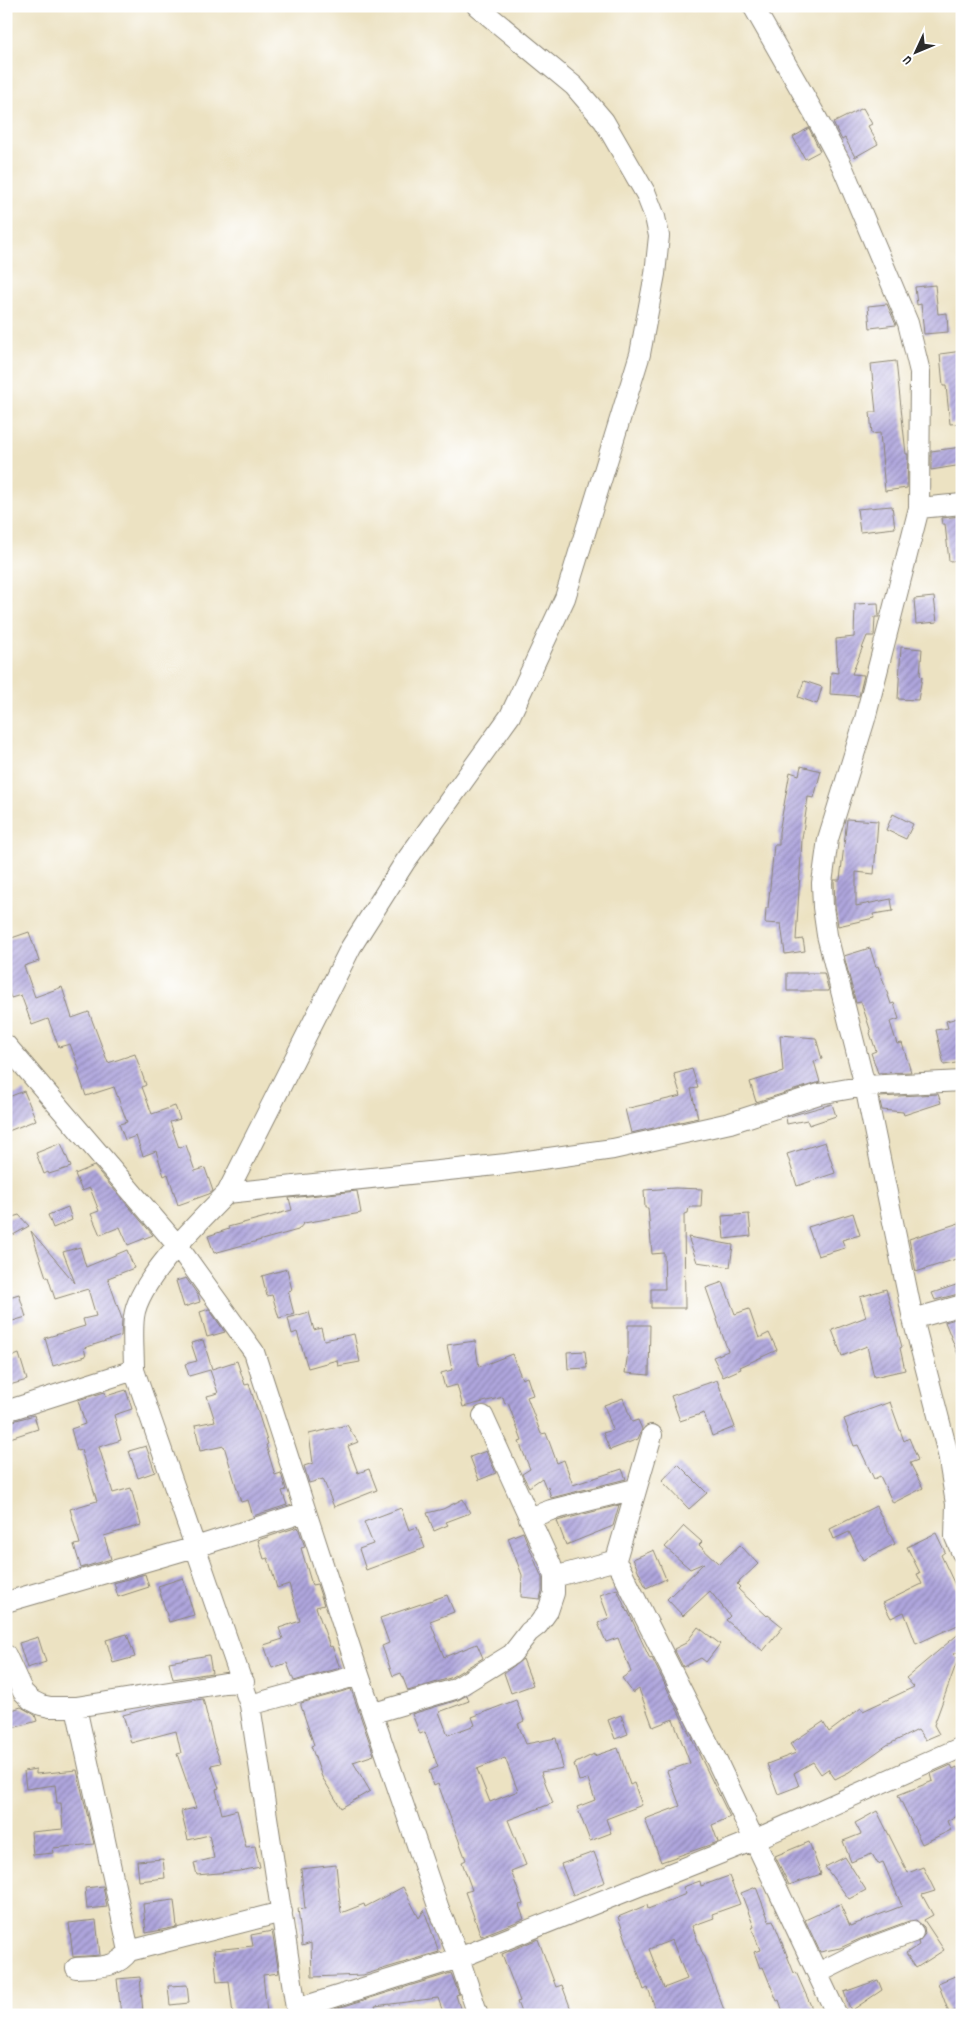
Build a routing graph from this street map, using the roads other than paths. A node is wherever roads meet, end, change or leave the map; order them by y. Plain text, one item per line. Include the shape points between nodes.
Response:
1 (477, 6) edge
2 (753, 6) edge
3 (962, 504) edge
4 (919, 508) junction
5 (6, 1045) edge
6 (962, 1081) edge
7 (865, 1086) junction
8 (227, 1193) junction
9 (177, 1245) junction
10 (962, 1305) edge
11 (913, 1319) junction
12 (134, 1370) junction
13 (6, 1410) edge
14 (483, 1416) dead end
15 (652, 1435) dead end
16 (635, 1489) junction
17 (305, 1512) junction
18 (530, 1518) junction
19 (205, 1544) junction
20 (962, 1553) edge
21 (615, 1563) junction
22 (554, 1577) junction
23 (6, 1602) edge
24 (6, 1655) edge
25 (359, 1675) junction
26 (244, 1682) junction
27 (250, 1705) junction
28 (76, 1707) junction
29 (374, 1713) junction
30 (962, 1747) edge
31 (754, 1840) junction
32 (282, 1912) junction
33 (913, 1932) dead end
34 (129, 1951) junction
35 (459, 1958) junction
36 (76, 1968) dead end
37 (818, 1973) junction
38 (296, 2012) edge
39 (478, 2015) edge
40 (837, 2015) edge

1 - 8 street via 574,86 604,121 646,194 659,236 640,354 565,598 510,716 404,862 351,947
2 - 4 street via 842,166 908,323 920,372
3 - 4 street
4 - 7 street via 866,719 828,839 823,865 827,934
5 - 9 street
6 - 7 street
7 - 8 street via 818,1094 730,1123 613,1149 496,1165
7 - 11 street
8 - 9 street
9 - 12 street via 146,1287 134,1315
9 - 17 street via 254,1352
10 - 11 street
11 - 20 street via 948,1454 956,1504 956,1537
12 - 13 street
12 - 19 street
14 - 18 street
15 - 16 street
16 - 18 street
16 - 21 street
17 - 19 street
17 - 25 street
18 - 22 street
19 - 23 street
19 - 26 street
21 - 22 street
21 - 31 street
22 - 29 street via 554,1593 548,1611 512,1654 455,1689
24 - 28 street via 20,1686 31,1700 50,1707
25 - 27 street
25 - 29 street
26 - 27 street
26 - 28 street
27 - 32 street
28 - 34 street
29 - 35 street via 439,1909
30 - 31 street
31 - 35 street
31 - 37 street
32 - 34 street
32 - 38 street
33 - 37 street via 864,1950
34 - 36 street via 114,1965
35 - 38 street
35 - 39 street
37 - 40 street

